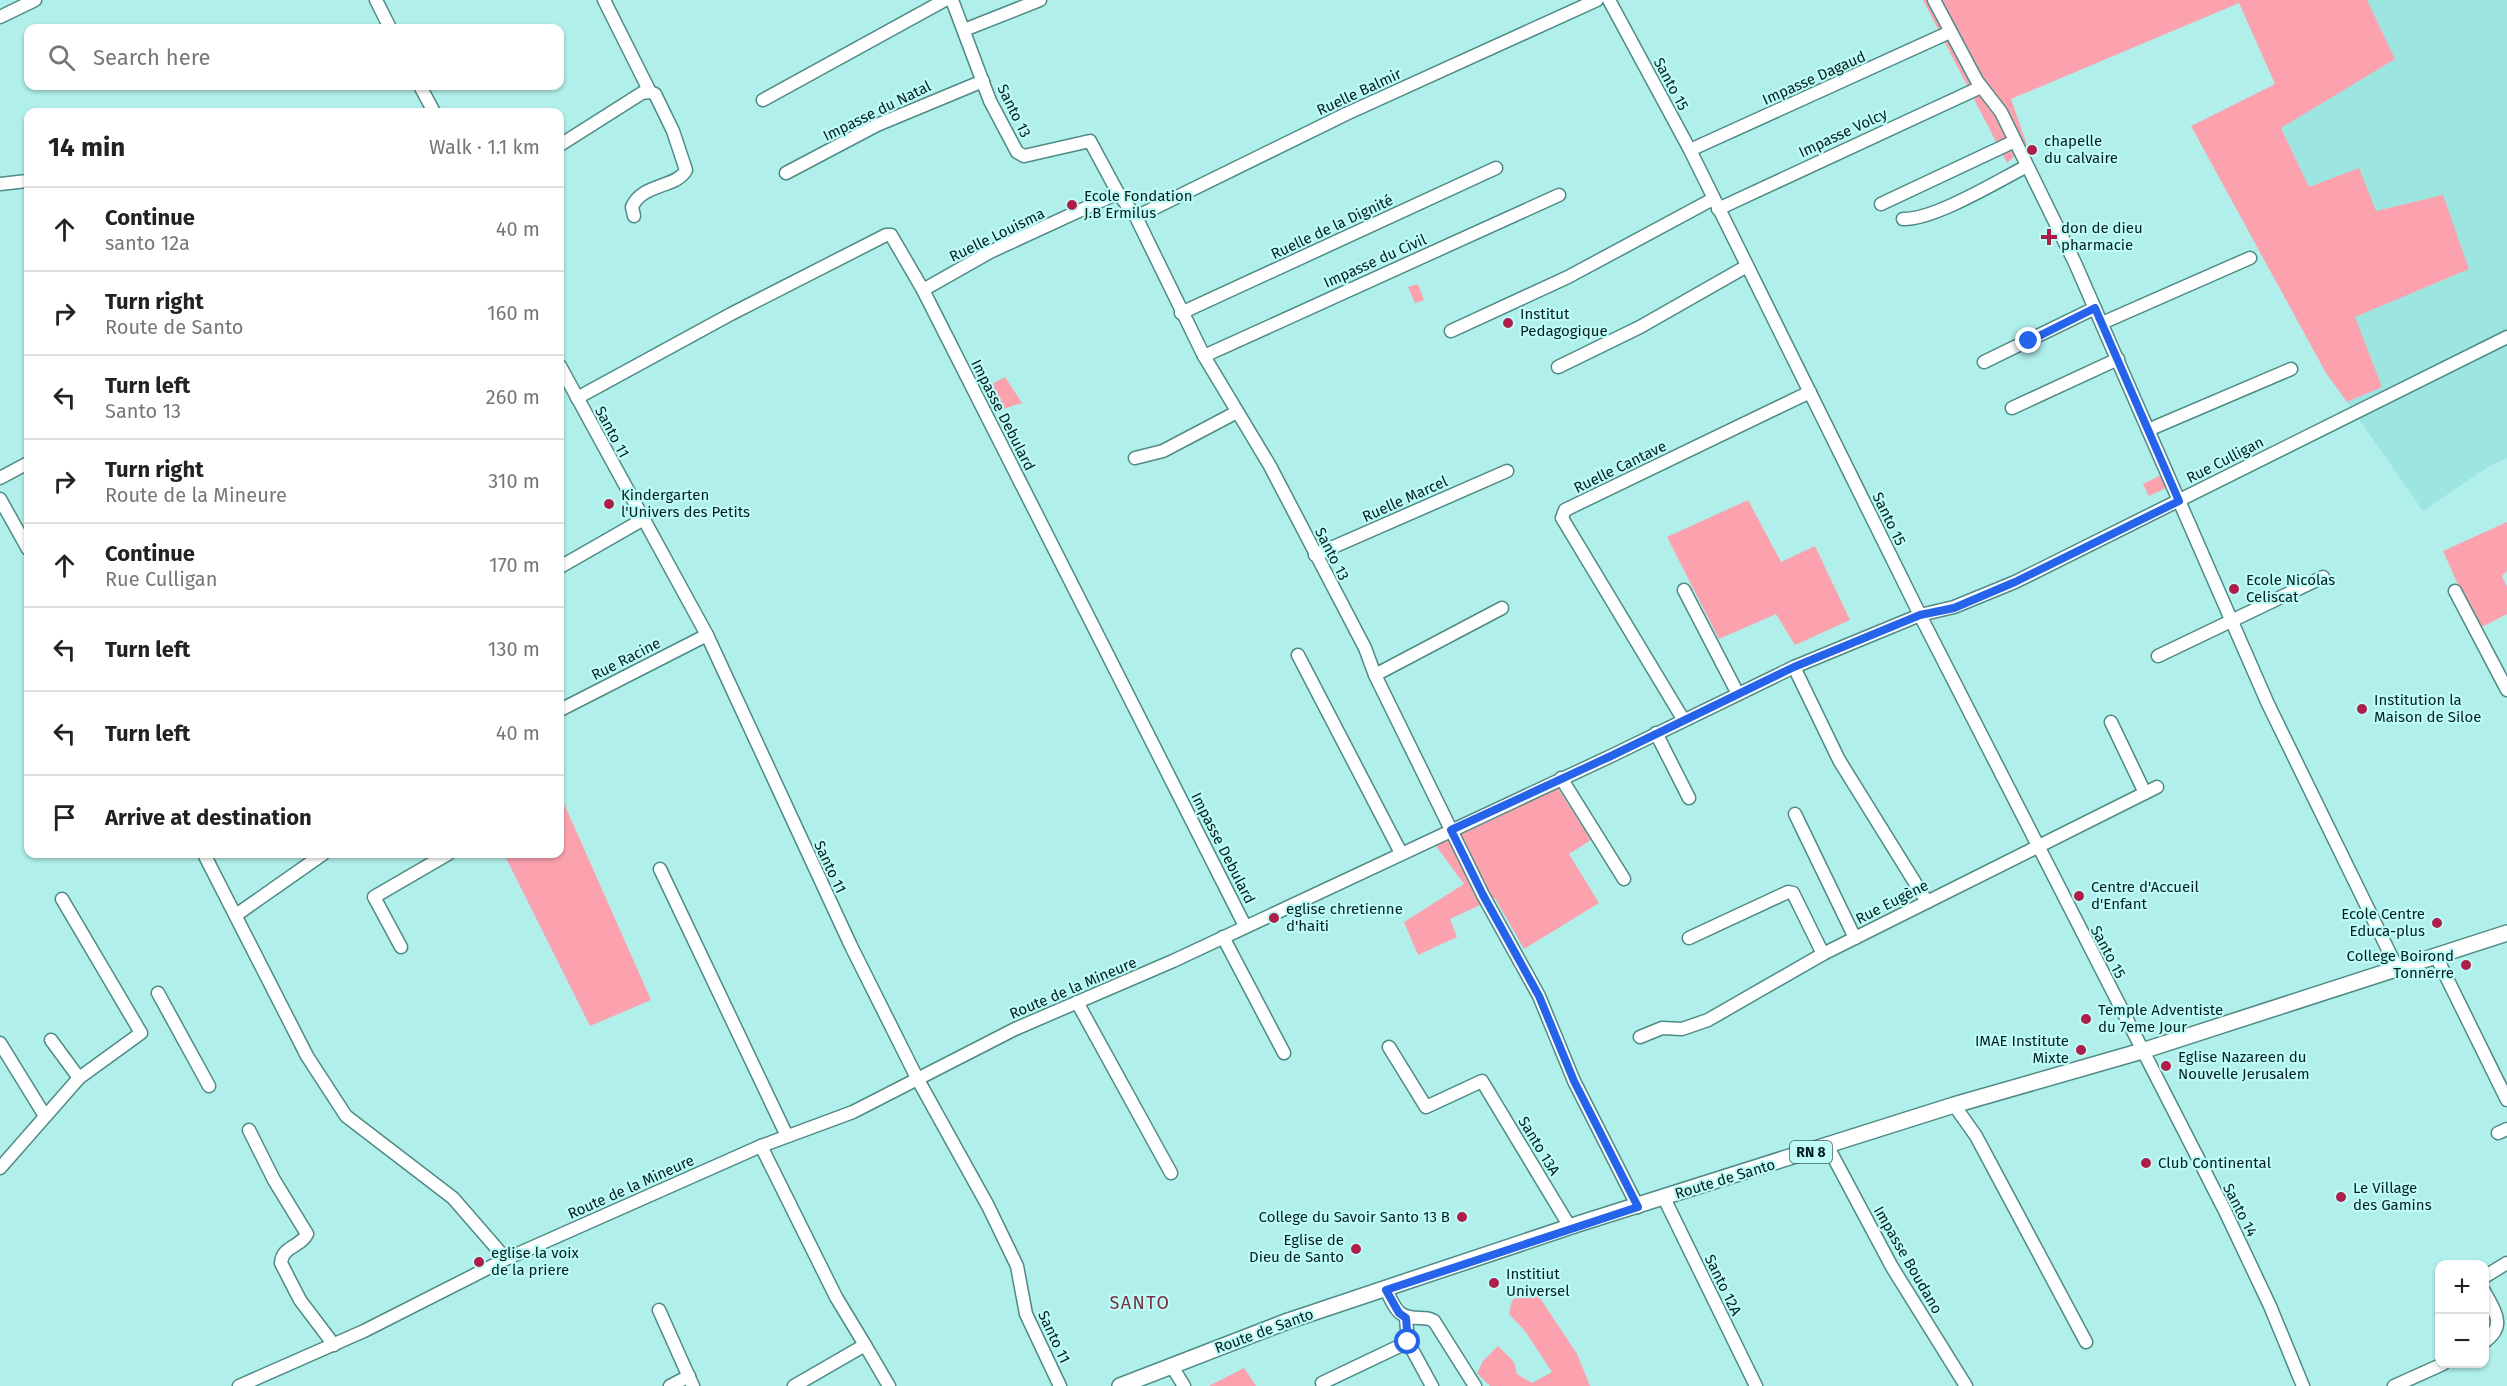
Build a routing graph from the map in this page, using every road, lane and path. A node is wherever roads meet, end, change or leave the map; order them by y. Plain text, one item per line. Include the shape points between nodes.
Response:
1 (34, 0) edge
2 (376, 0) edge
3 (604, 0) edge
4 (945, 0) edge
5 (952, 0) edge
6 (1040, 0) edge
7 (1598, 0) edge
8 (1609, 0) edge
9 (1934, 0) edge
10 (0, 16) edge
11 (388, 24) edge
12 (964, 30) junction
13 (1950, 32) junction
14 (983, 81) junction
15 (1981, 87) junction
16 (422, 90) edge
17 (650, 92) junction
18 (763, 100) dead end
19 (432, 108) edge
20 (2015, 141) junction
21 (564, 142) edge
22 (1690, 150) junction
23 (2027, 166) junction
24 (1496, 168) dead end
25 (786, 173) dead end
26 (24, 181) edge
27 (0, 184) edge
28 (1118, 193) junction
29 (1559, 195) dead end
30 (1715, 204) junction
31 (1881, 204) dead end
32 (634, 216) dead end
33 (1136, 217) junction
34 (1903, 219) dead end
35 (2250, 258) dead end
36 (1747, 266) junction
37 (922, 290) junction
38 (2095, 308) junction
39 (1181, 313) junction
40 (2102, 323) junction
41 (1451, 331) dead end
42 (2507, 337) edge
43 (1204, 356) junction
44 (2118, 359) junction
45 (1984, 362) dead end
46 (1558, 367) dead end
47 (2291, 369) dead end
48 (564, 374) edge
49 (1810, 392) junction
50 (577, 398) junction
51 (2012, 408) dead end
52 (1237, 412) junction
53 (2148, 430) junction
54 (1135, 458) dead end
55 (24, 465) edge
56 (1507, 471) dead end
57 (0, 478) edge
58 (0, 499) edge
59 (2179, 501) junction
60 (642, 520) junction
61 (24, 540) edge
62 (1315, 555) junction
63 (564, 565) edge
64 (2323, 577) dead end
65 (1684, 590) dead end
66 (2455, 591) dead end
67 (1502, 608) dead end
68 (1920, 615) junction
69 (2231, 620) junction
70 (707, 635) junction
71 (1298, 655) dead end
72 (2158, 656) dead end
73 (1794, 667) junction
74 (1375, 675) junction
75 (2507, 690) edge
76 (1738, 694) junction
77 (564, 708) edge
78 (1683, 719) junction
79 (2111, 723) dead end
80 (1656, 733) junction
81 (1561, 778) junction
82 (2157, 786) dead end
83 (2145, 793) junction
84 (1689, 798) dead end
85 (1795, 814) dead end
86 (1451, 830) junction
87 (2037, 846) junction
88 (1401, 853) junction
89 (206, 858) edge
90 (316, 858) edge
91 (441, 858) edge
92 (660, 868) dead end
93 (1624, 879) dead end
94 (62, 898) dead end
95 (1927, 902) junction
96 (236, 915) junction
97 (1245, 926) junction
98 (2507, 933) edge
99 (1223, 937) junction
100 (1689, 938) dead end
101 (1855, 938) junction
102 (401, 947) dead end
103 (1823, 954) junction
104 (2436, 956) junction
105 (2397, 968) junction
106 (158, 993) dead end
107 (1077, 1002) junction
108 (1640, 1037) dead end
109 (51, 1040) dead end
110 (0, 1043) edge
111 (1389, 1047) dead end
112 (2142, 1051) junction
113 (1284, 1053) dead end
114 (79, 1078) junction
115 (917, 1078) junction
116 (209, 1086) dead end
117 (2506, 1098) edge
118 (1954, 1105) junction
119 (45, 1116) junction
120 (249, 1130) dead end
121 (787, 1136) junction
122 (761, 1146) junction
123 (1828, 1147) junction
124 (0, 1168) edge
125 (1171, 1173) dead end
126 (1664, 1198) junction
127 (1638, 1207) junction
128 (1570, 1227) junction
129 (506, 1259) junction
130 (2507, 1263) edge
131 (2489, 1274) edge
132 (1386, 1290) junction
133 (2489, 1300) edge
134 (659, 1310) dead end
135 (1406, 1318) junction
136 (2489, 1339) edge
137 (1408, 1342) junction
138 (2086, 1342) dead end
139 (865, 1345) junction
140 (334, 1346) junction
141 (1171, 1365) junction
142 (2435, 1368) edge
143 (691, 1381) edge
144 (1322, 1383) dead end
145 (239, 1386) edge
146 (670, 1386) edge
147 (794, 1386) edge
148 (889, 1386) edge
149 (1060, 1386) edge
150 (1120, 1386) edge
151 (1184, 1386) edge
152 (1432, 1386) edge
153 (1475, 1386) edge
154 (1756, 1386) edge
155 (1966, 1386) edge
156 (2302, 1386) edge
157 (2394, 1386) edge

1 - 10 street
2 - 11 street
3 - 17 street
4 - 18 street
5 - 12 street, Santo 13
6 - 12 street
7 - 33 street, Ruelle Balmir via 1346,114
8 - 22 street, Santo 15
9 - 13 street
12 - 14 street, Santo 13
13 - 15 street
13 - 22 street, Impasse Dagaud
14 - 25 street, Impasse du Natal via 877,125
14 - 28 street, Santo 13 via 1020,155 1090,141
15 - 20 street via 2001,112
15 - 30 street, Impasse Volcy
16 - 19 street
17 - 21 street via 627,102
17 - 32 street via 658,98 686,170 641,194 632,207
20 - 23 street
20 - 31 street
22 - 30 street, Santo 15
23 - 34 street via 1946,207
23 - 38 street
24 - 39 street, Ruelle de la Dignité
26 - 27 street
28 - 33 street, Santo 13
28 - 37 street, Ruelle Louisma via 990,252
29 - 43 street, Impasse du Civil
30 - 36 street, Santo 15
30 - 41 street, Impasse Volcy
33 - 39 street, Santo 13
35 - 40 street
36 - 46 street via 1640,327
36 - 49 street, Santo 15
37 - 50 street, Impasse Debulard via 895,239 886,235
37 - 97 street, Impasse Debulard
38 - 40 street
38 - 45 street
39 - 43 street, Santo 13
40 - 44 street
42 - 59 street, Rue Culligan
43 - 52 street, Santo 13
44 - 51 street
44 - 53 street
47 - 53 street
48 - 50 street, Santo 11
49 - 68 street, Santo 15
49 - 78 street, Ruelle Cantave via 1562,514
50 - 60 street, Santo 11
52 - 54 street via 1163,451
52 - 62 street, Santo 13 via 1295,511
53 - 59 street
55 - 57 street
56 - 62 street, Ruelle Marcel
58 - 61 street
59 - 68 street, Rue Culligan via 2015,582 1954,608
59 - 69 street
60 - 63 street
60 - 70 street, Santo 11
62 - 74 street, Santo 13 via 1365,648
64 - 69 street
65 - 76 street
66 - 75 street
67 - 74 street
68 - 73 street, Route de la Mineure
68 - 87 street, Santo 15
69 - 72 street
69 - 105 street
70 - 77 street, Rue Racine
70 - 115 street, Santo 11 via 850,946
71 - 88 street
73 - 76 street, Route de la Mineure
73 - 95 street via 1839,760
74 - 86 street, Santo 13
76 - 78 street, Route de la Mineure
78 - 80 street, Route de la Mineure
79 - 83 street
80 - 81 street, Route de la Mineure
80 - 84 street
81 - 86 street, Route de la Mineure
81 - 93 street
82 - 83 street, Rue Eugène
83 - 87 street, Rue Eugène
85 - 101 street
86 - 88 street, Route de la Mineure
86 - 127 street, Santo 13 via 1539,996 1574,1081
87 - 95 street, Rue Eugène
87 - 112 street, Santo 15
88 - 97 street, Route de la Mineure
89 - 96 street
90 - 96 street
91 - 102 street via 374,897
92 - 121 street
94 - 114 street via 141,1033
95 - 101 street, Rue Eugène
96 - 129 street via 307,1056 346,1116 453,1198
97 - 99 street, Route de la Mineure
98 - 104 main road, Route de Santo / RN 8
99 - 107 street, Route de la Mineure
99 - 113 street
100 - 103 street via 1788,892 1794,893
101 - 103 street, Rue Eugène
103 - 108 street, Rue Eugène via 1708,1020
104 - 105 main road, Route de Santo / RN 8
104 - 117 street
105 - 112 main road, Route de Santo / RN 8
106 - 116 street
107 - 115 street, Route de la Mineure
107 - 125 street
109 - 114 street
110 - 119 street
111 - 128 street, Santo 13A via 1426,1107 1482,1081
112 - 118 main road, Route de Santo / RN 8
112 - 156 street, Santo 14 via 2225,1211
114 - 119 street
115 - 121 street, Route de la Mineure via 854,1112
115 - 149 street, Santo 11 via 1017,1266 1026,1314
118 - 123 main road, Route de Santo / RN 8
118 - 138 street via 1976,1136
119 - 124 street
120 - 140 street via 307,1234 285,1251 281,1263 300,1300
121 - 122 street, Route de la Mineure
122 - 129 street, Route de la Mineure
122 - 139 street via 836,1297
123 - 126 main road, Route de Santo / RN 8
123 - 155 street, Impasse Boudano via 1892,1267
126 - 127 main road, Route de Santo / RN 8
126 - 154 street, Santo 12A
127 - 128 main road, Route de Santo / RN 8
128 - 132 main road, Route de Santo / RN 8
129 - 140 street, Route de la Mineure
130 - 131 street
132 - 135 street
132 - 141 main road, Route de Santo / RN 8 via 1288,1321
133 - 136 street via 2499,1319 2499,1329
134 - 143 street
135 - 137 street
135 - 153 street via 1434,1321
137 - 144 street
137 - 152 street
139 - 147 street
139 - 148 street
140 - 145 street, Route de la Mineure
141 - 150 main road, Route de Santo / RN 8
141 - 151 street
142 - 157 street
143 - 146 street

